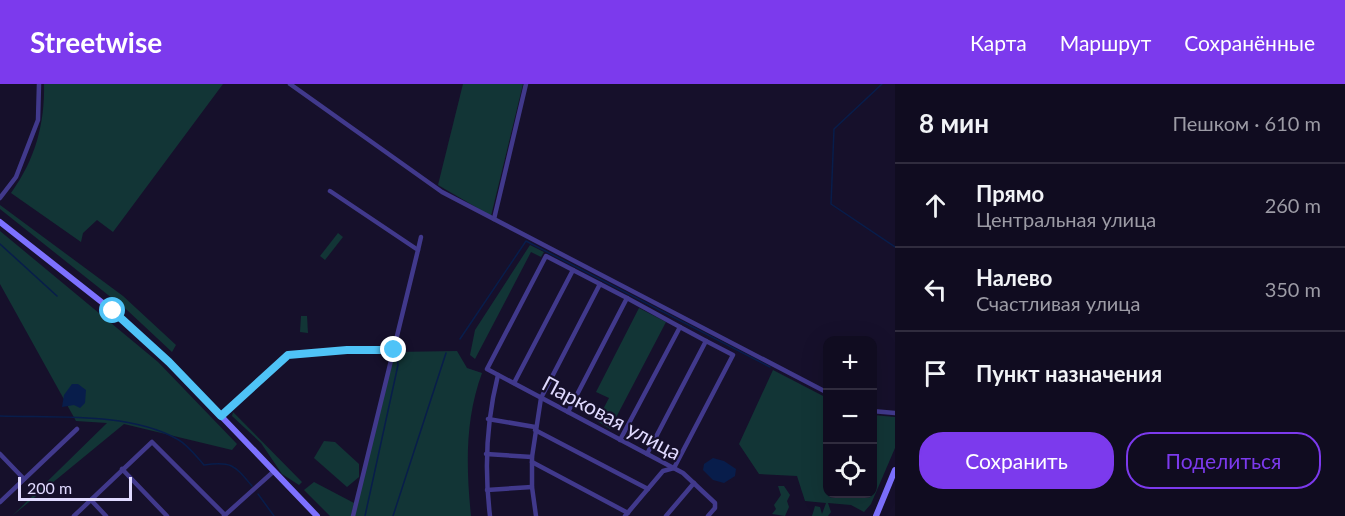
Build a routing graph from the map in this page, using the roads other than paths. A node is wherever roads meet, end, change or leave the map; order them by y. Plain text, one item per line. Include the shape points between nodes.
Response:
1 (39, 84) edge
2 (290, 84) edge
3 (526, 84) edge
4 (330, 191) dead end
5 (0, 198) edge
6 (494, 219) junction
7 (0, 222) edge
8 (421, 237) dead end
9 (418, 250) junction
10 (573, 270) junction
11 (600, 284) junction
12 (627, 298) junction
13 (680, 327) junction
14 (706, 341) junction
15 (394, 350) junction
16 (498, 375) junction
17 (514, 383) junction
18 (823, 390) edge
19 (541, 398) junction
20 (877, 411) edge
21 (568, 412) junction
22 (895, 413) edge
23 (221, 416) junction
24 (488, 419) junction
25 (535, 428) junction
26 (77, 429) dead end
27 (620, 440) junction
28 (0, 454) edge
29 (486, 454) junction
30 (647, 454) junction
31 (532, 459) junction
32 (674, 468) junction
33 (122, 470) junction
34 (895, 470) edge
35 (273, 472) junction
36 (24, 479) junction
37 (694, 483) junction
38 (532, 487) junction
39 (648, 489) junction
40 (487, 490) junction
41 (91, 500) junction
42 (0, 502) edge
43 (627, 514) edge
44 (224, 515) edge
45 (74, 516) edge
46 (106, 516) edge
47 (167, 516) edge
48 (317, 516) edge
49 (354, 516) edge
50 (490, 516) edge
51 (536, 516) edge
52 (666, 516) edge
53 (708, 516) edge
54 (876, 516) edge

1 - 5 street via 38,120 16,177
2 - 6 street via 438,189
3 - 6 street
4 - 9 street
6 - 18 street
7 - 23 main road via 120,317
8 - 9 street
9 - 15 street
10 - 11 street
10 - 16 street, Парковая улица via 546,256 487,369
10 - 17 street
11 - 12 street
11 - 19 street
12 - 13 street
12 - 21 street
13 - 14 street
13 - 27 street
14 - 30 street
14 - 32 street via 733,356
15 - 23 street via 288,355
15 - 49 street
16 - 17 street, Парковая улица
16 - 24 street
17 - 19 street, Парковая улица
19 - 21 street, Парковая улица
19 - 25 street
20 - 22 street
21 - 27 street, Парковая улица
23 - 35 main road
24 - 25 street
24 - 29 street
25 - 31 street
25 - 39 street
26 - 36 street
27 - 30 street, Парковая улица
28 - 36 street
29 - 31 street
29 - 40 street
30 - 32 street, Парковая улица
31 - 38 street
31 - 43 street
32 - 37 street, Парковая улица
32 - 39 street via 663,471
33 - 41 street
33 - 44 street via 154,442
33 - 47 street
34 - 54 main road
35 - 44 street
35 - 48 main road
36 - 42 street
37 - 52 street
37 - 53 street, Парковая улица via 714,503 715,508
38 - 40 street
38 - 51 street
39 - 43 street
40 - 50 street
41 - 45 street
41 - 46 street

